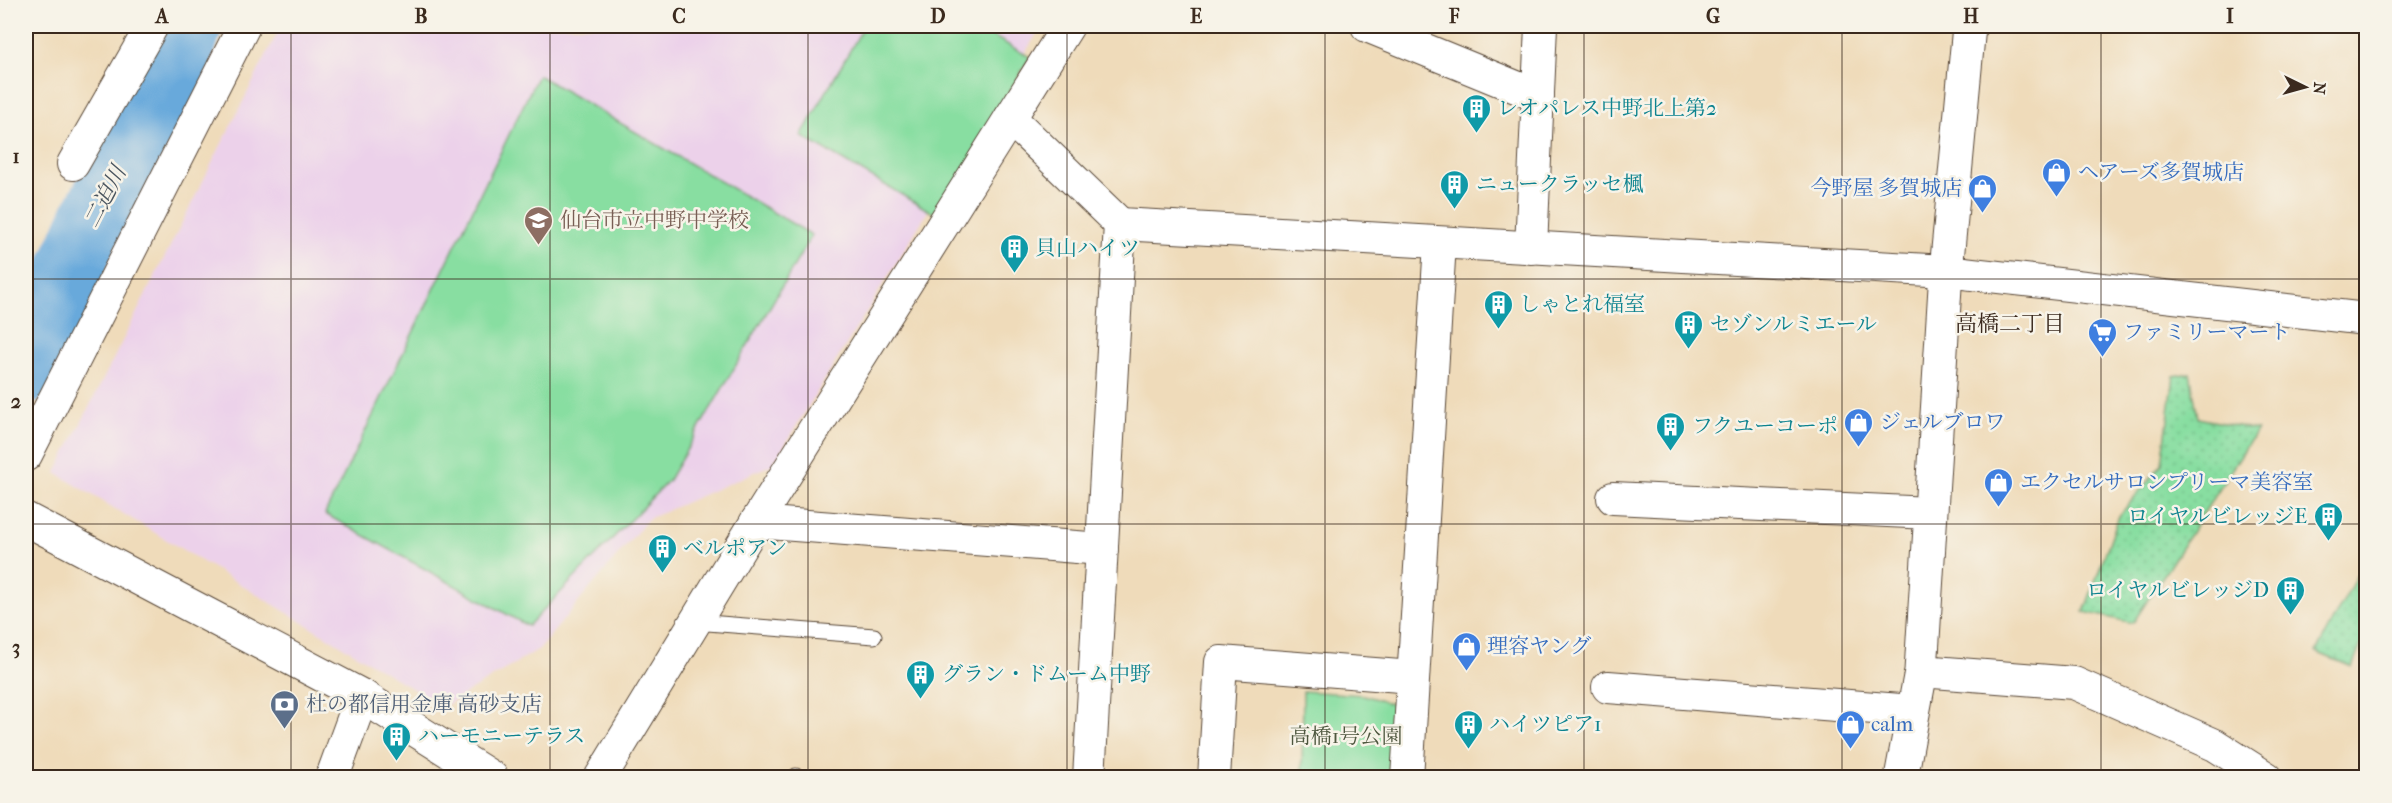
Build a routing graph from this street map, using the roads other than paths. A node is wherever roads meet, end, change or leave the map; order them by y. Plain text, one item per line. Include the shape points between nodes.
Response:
1 (152, 26) edge
2 (244, 26) edge
3 (1068, 26) edge
4 (1367, 26) edge
5 (1541, 26) edge
6 (1969, 26) edge
7 (1538, 96) junction
8 (1010, 118) junction
9 (72, 164) dead end
10 (1120, 224) junction
11 (1440, 243) junction
12 (1531, 248) junction
13 (1946, 272) junction
14 (2367, 319) edge
15 (26, 455) edge
16 (1613, 498) dead end
17 (1930, 513) junction
18 (26, 519) edge
19 (756, 522) junction
20 (1102, 549) junction
21 (695, 622) junction
22 (874, 636) dead end
23 (1921, 671) junction
24 (1413, 677) junction
25 (1608, 687) dead end
26 (362, 696) junction
27 (1913, 711) junction
28 (332, 777) edge
29 (492, 777) edge
30 (600, 777) edge
31 (1089, 777) edge
32 (1214, 777) edge
33 (1407, 777) edge
34 (1902, 777) edge
35 (2267, 777) edge

1 - 9 street
2 - 15 street
3 - 8 street
4 - 7 street
5 - 7 street
6 - 13 street
7 - 12 street
8 - 10 street
8 - 19 street
10 - 11 street
10 - 20 street
11 - 12 street
11 - 24 street
12 - 13 street
13 - 14 street
13 - 17 street
16 - 17 street
17 - 23 street
18 - 26 street
19 - 20 street
19 - 21 street
20 - 31 street
21 - 22 lane
21 - 30 street
23 - 27 street
23 - 35 street via 2074,683 2215,745
24 - 32 street via 1221,662
24 - 33 street
25 - 27 street
26 - 28 street
26 - 29 street
27 - 34 street

